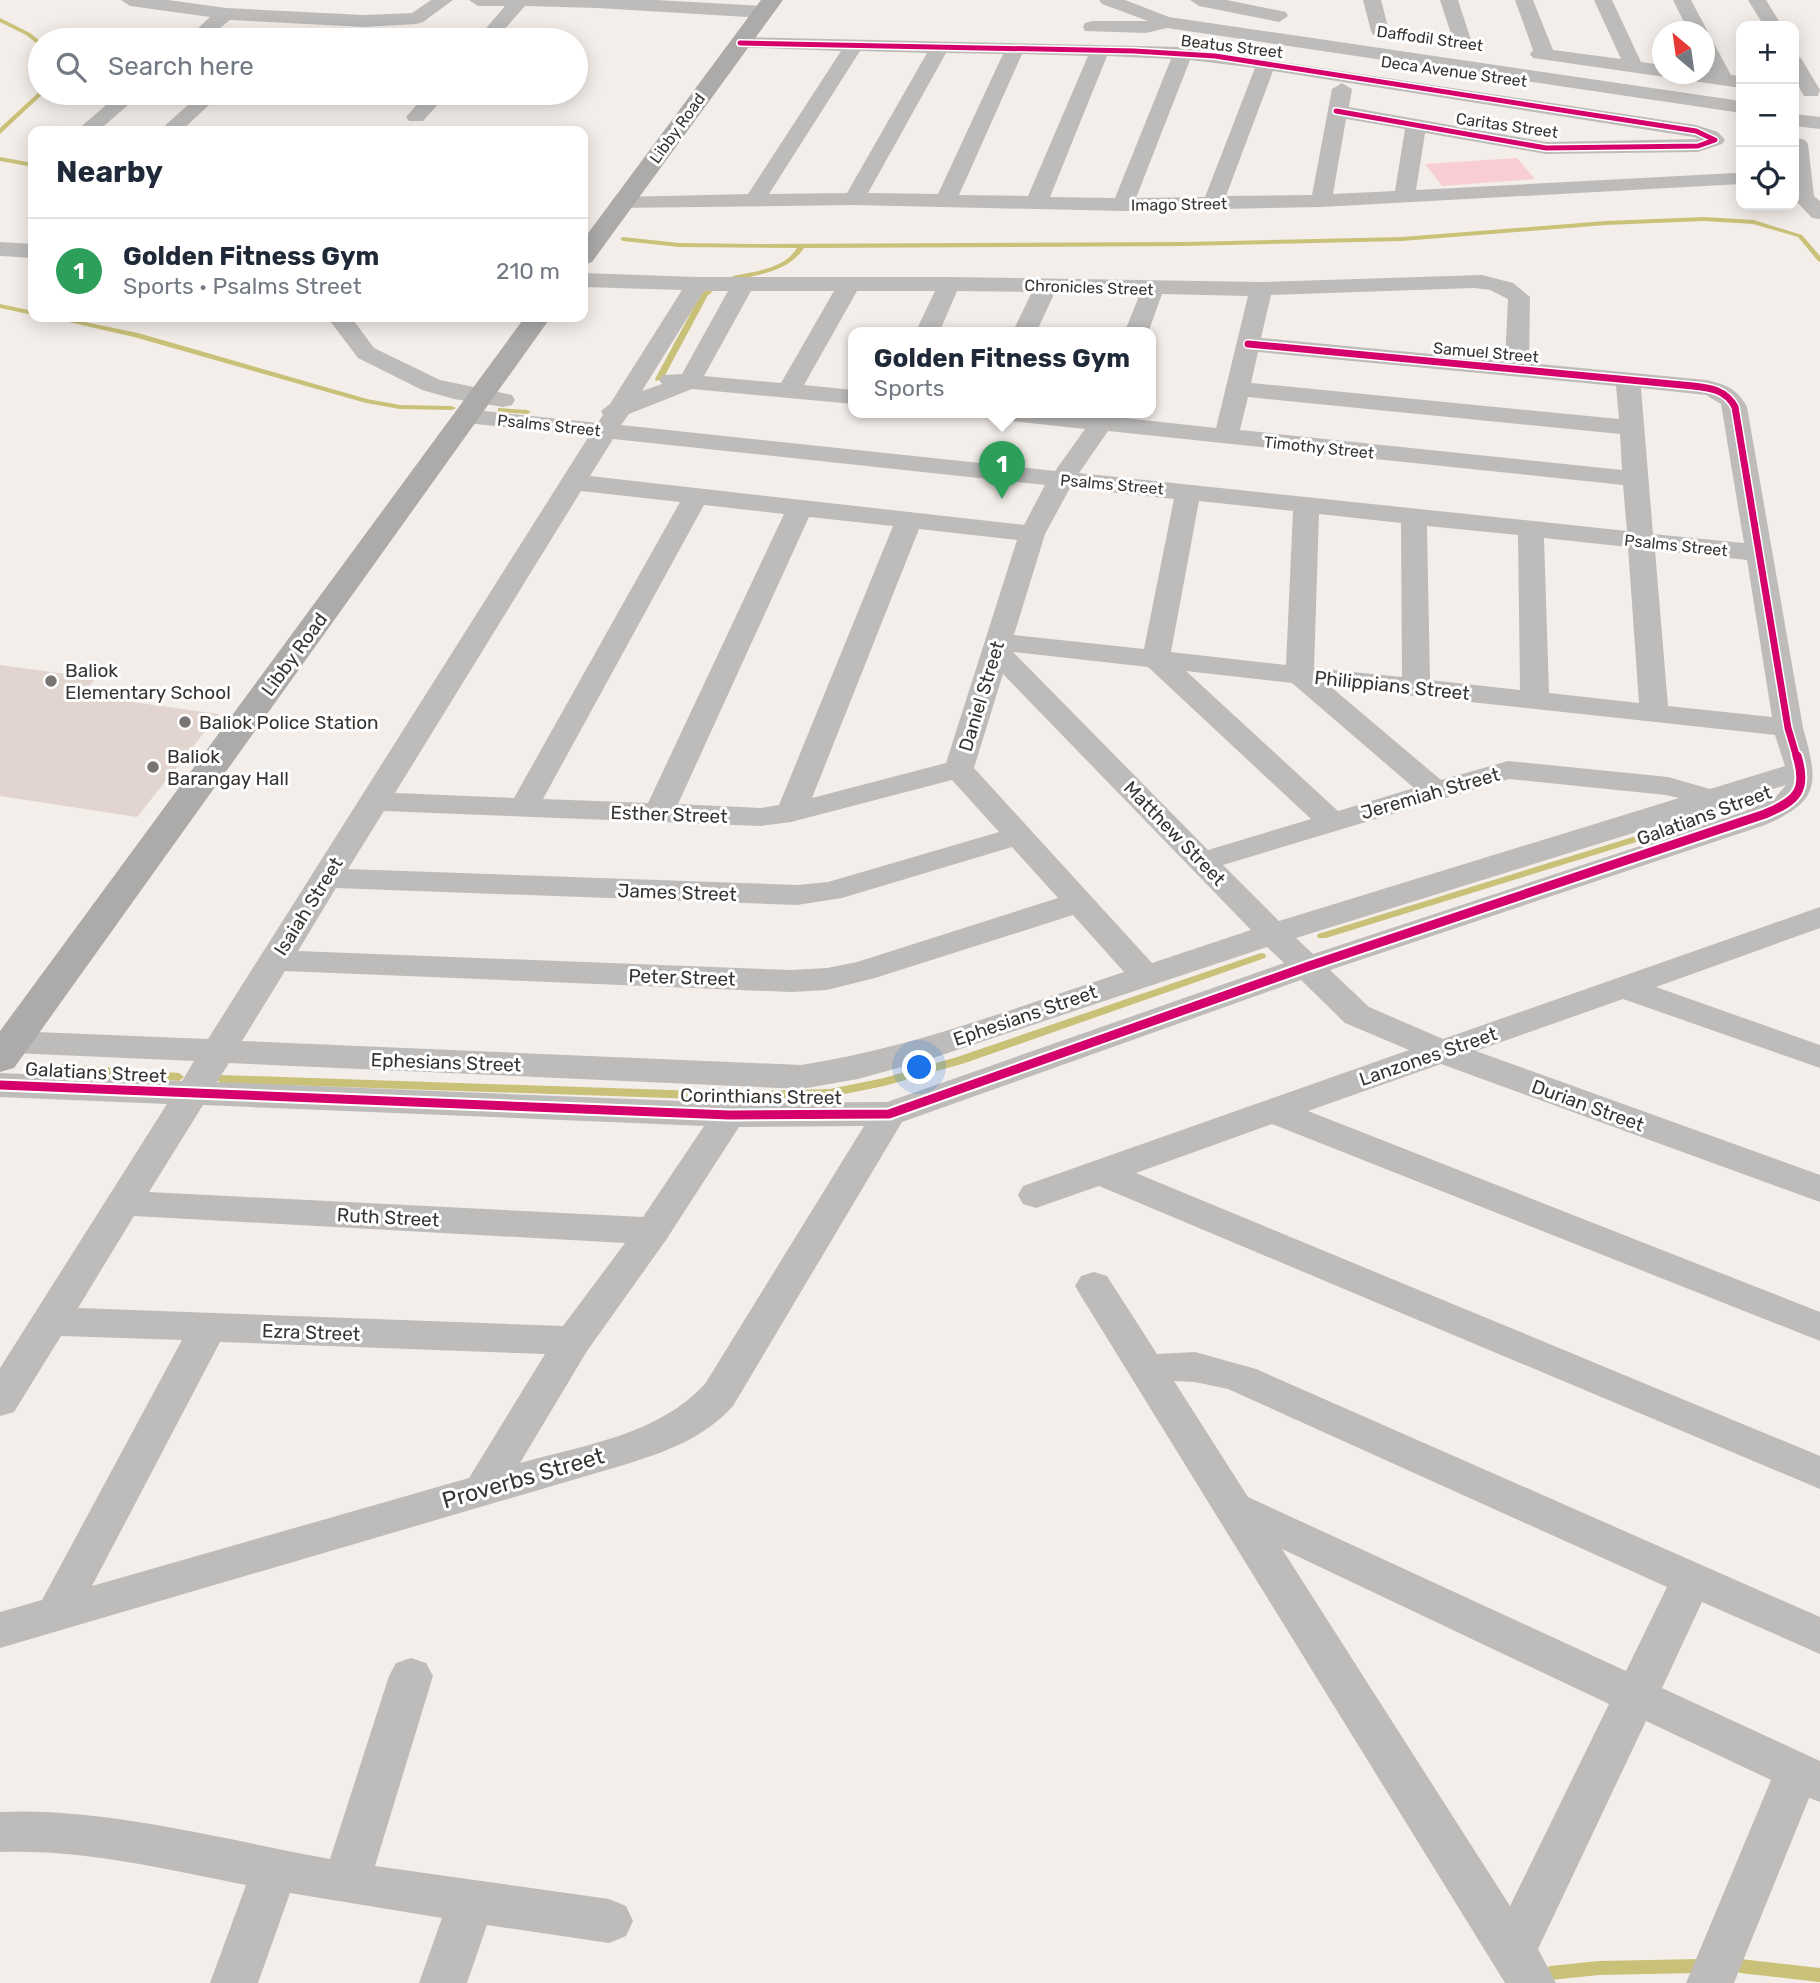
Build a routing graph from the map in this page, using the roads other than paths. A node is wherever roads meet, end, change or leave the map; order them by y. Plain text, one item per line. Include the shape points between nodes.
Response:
1 (130, 0) edge
2 (444, 0) edge
3 (478, 0) edge
4 (1108, 0) edge
5 (1199, 0) edge
6 (1372, 0) edge
7 (1449, 0) edge
8 (1524, 0) edge
9 (1603, 0) edge
10 (1682, 0) edge
11 (1758, 0) edge
12 (520, 1) edge
13 (768, 6) edge
14 (1295, 9) edge
15 (226, 14) junction
16 (293, 19) junction
17 (364, 21) junction
18 (1693, 21) edge
19 (1770, 21) edge
20 (1167, 22) junction
21 (1068, 27) dead end
22 (209, 28) edge
23 (284, 28) edge
24 (358, 28) edge
25 (496, 28) edge
26 (1356, 28) dead end
27 (1435, 39) dead end
28 (740, 43) junction
29 (855, 45) junction
30 (940, 47) junction
31 (1015, 48) junction
32 (1100, 50) junction
33 (1518, 51) dead end
34 (1183, 53) junction
35 (1545, 55) junction
36 (1715, 57) edge
37 (1266, 64) junction
38 (1634, 67) junction
39 (1652, 70) edge
40 (1799, 72) edge
41 (1345, 76) junction
42 (1715, 79) edge
43 (1733, 81) edge
44 (1808, 91) edge
45 (117, 105) edge
46 (198, 105) edge
47 (427, 105) edge
48 (1733, 109) edge
49 (1336, 111) junction
50 (1799, 115) edge
51 (416, 117) dead end
52 (1820, 117) edge
53 (1799, 121) edge
54 (1820, 123) edge
55 (1416, 125) junction
56 (92, 126) edge
57 (175, 126) edge
58 (1714, 139) joint
59 (1799, 144) edge
60 (1796, 147) edge
61 (1820, 147) edge
62 (1546, 148) junction
63 (1735, 179) dead end
64 (1574, 188) junction
65 (1404, 198) junction
66 (854, 199) junction
67 (754, 201) junction
68 (946, 201) junction
69 (1321, 201) junction
70 (622, 203) junction
71 (1213, 203) junction
72 (1036, 204) junction
73 (1123, 205) junction
74 (1817, 211) edge
75 (0, 249) edge
76 (588, 250) edge
77 (28, 251) edge
78 (588, 280) edge
79 (697, 284) junction
80 (743, 284) junction
81 (849, 284) junction
82 (949, 284) junction
83 (1047, 285) junction
84 (1153, 289) junction
85 (1261, 289) junction
86 (343, 322) edge
87 (534, 322) edge
88 (930, 327) edge
89 (1027, 327) edge
90 (1138, 327) edge
91 (1248, 344) junction
92 (1517, 369) junction
93 (639, 377) junction
94 (1628, 379) junction
95 (689, 382) junction
96 (1237, 389) junction
97 (789, 391) junction
98 (848, 397) edge
99 (472, 407) junction
100 (1103, 419) edge
101 (611, 421) junction
102 (1632, 428) junction
103 (1226, 438) junction
104 (1636, 479) junction
105 (1061, 480) junction
106 (573, 482) junction
107 (1188, 491) junction
108 (696, 496) junction
109 (1306, 505) junction
110 (800, 508) junction
111 (1414, 517) junction
112 (909, 520) junction
113 (1531, 530) junction
114 (1032, 534) junction
115 (1641, 542) junction
116 (1759, 553) junction
117 (996, 646) junction
118 (1156, 659) junction
119 (1300, 675) junction
120 (1416, 688) junction
121 (1535, 701) junction
122 (1654, 714) junction
123 (1788, 728) junction
124 (959, 769) junction
125 (1800, 771) junction
126 (1435, 791) junction
127 (1706, 800) junction
128 (372, 802) junction
129 (523, 808) junction
130 (659, 813) junction
131 (792, 813) junction
132 (1332, 822) junction
133 (1736, 824) junction
134 (1020, 835) junction
135 (1203, 862) junction
136 (325, 878) junction
137 (1079, 902) junction
138 (1820, 917) edge
139 (1273, 934) junction
140 (274, 960) junction
141 (1306, 967) junction
142 (1145, 975) junction
143 (1623, 987) junction
144 (1357, 1015) joint
145 (6, 1050) edge
146 (1441, 1051) junction
147 (217, 1052) junction
148 (1820, 1057) edge
149 (0, 1086) edge
150 (191, 1094) junction
151 (1273, 1111) junction
152 (888, 1114) junction
153 (729, 1115) junction
154 (1100, 1172) junction
155 (1820, 1189) edge
156 (1036, 1195) dead end
157 (123, 1203) junction
158 (653, 1231) junction
159 (1094, 1286) dead end
160 (50, 1321) junction
161 (1820, 1327) edge
162 (208, 1328) junction
163 (573, 1341) junction
164 (1148, 1370) junction
165 (0, 1401) edge
166 (1820, 1473) edge
167 (483, 1490) junction
168 (1233, 1508) junction
169 (1692, 1579) junction
170 (56, 1614) junction
171 (0, 1630) edge
172 (1820, 1636) edge
173 (411, 1676) dead end
174 (1635, 1696) junction
175 (1809, 1777) edge
176 (0, 1832) edge
177 (275, 1870) junction
178 (346, 1883) junction
179 (471, 1900) junction
180 (609, 1920) dead end
181 (1522, 1967) edge
182 (234, 1983) edge
183 (443, 1983) edge
184 (1710, 1983) edge

1 - 15 street
2 - 17 street via 416,18
3 - 12 street
4 - 20 street, Deca Avenue Street
5 - 14 street via 1229,8
6 - 26 street, Daffodil Street via 1387,32
7 - 27 street, Daffodil Street via 1470,44
8 - 35 street
9 - 38 street
10 - 18 street
11 - 19 street
12 - 13 street
12 - 25 street
13 - 28 main road, Libby Road
15 - 16 street
15 - 22 street
16 - 17 street
16 - 23 street
17 - 24 street
20 - 21 street via 1146,27
20 - 48 street, Deca Avenue Street via 1194,32
28 - 29 street, Beatus Street
28 - 70 main road, Libby Road
29 - 30 street, Beatus Street
29 - 67 street
30 - 31 street, Beatus Street
30 - 66 street
31 - 32 street, Beatus Street
31 - 68 street
32 - 34 street, Beatus Street
32 - 72 street
33 - 35 street
34 - 37 street, Beatus Street
34 - 73 street
35 - 38 street
36 - 43 street
37 - 41 street, Beatus Street
37 - 71 street
38 - 39 street
40 - 44 street
41 - 49 street
41 - 58 street, Beatus Street via 1696,131
42 - 43 street
45 - 56 street
46 - 57 street
47 - 51 street
49 - 55 street, Caritas Street
49 - 69 street
50 - 52 street
53 - 54 street
55 - 62 street, Caritas Street
55 - 65 street
58 - 62 street, Caritas Street via 1698,146
59 - 61 street
60 - 74 street via 1804,198
62 - 64 street
63 - 64 street, Imago Street
64 - 65 street, Imago Street
65 - 69 street, Imago Street
66 - 67 street, Imago Street
66 - 68 street, Imago Street
67 - 70 street, Imago Street
68 - 72 street, Imago Street
69 - 71 street, Imago Street
70 - 76 main road, Libby Road
71 - 73 street, Imago Street
72 - 73 street, Imago Street
75 - 77 street
78 - 79 street, Chronicles Street
79 - 80 street, Chronicles Street
79 - 93 street, Isaiah Street
80 - 81 street, Chronicles Street
80 - 95 street
81 - 82 street, Chronicles Street
81 - 97 street
82 - 83 street, Chronicles Street
82 - 88 street
83 - 84 street, Chronicles Street
83 - 89 street
84 - 85 street, Chronicles Street
84 - 90 street
85 - 91 street
85 - 92 street, Chronicles Street via 1491,283 1518,298
86 - 99 street, Psalms Street via 366,353
87 - 99 main road, Libby Road
91 - 92 street, Samuel Street
91 - 96 street
92 - 94 street, Samuel Street
93 - 95 street
93 - 101 street, Isaiah Street
94 - 102 street
94 - 116 street, Samuel Street via 1722,392 1732,401
95 - 97 street
95 - 101 street
96 - 102 street
96 - 103 street
97 - 98 street
99 - 101 street, Psalms Street
99 - 145 main road, Libby Road
100 - 103 street, Timothy Street
100 - 105 street, Daniel Street
101 - 105 street, Psalms Street
101 - 106 street, Isaiah Street
102 - 104 street
103 - 104 street, Timothy Street
104 - 115 street
105 - 107 street, Psalms Street
105 - 114 street, Daniel Street
106 - 108 street
106 - 128 street, Isaiah Street
107 - 109 street, Psalms Street
107 - 118 street
108 - 110 street
108 - 129 street
109 - 111 street, Psalms Street
109 - 119 street
110 - 112 street
110 - 130 street
111 - 113 street, Psalms Street
111 - 120 street
112 - 114 street
112 - 131 street
113 - 115 street, Psalms Street
113 - 121 street
114 - 117 street, Daniel Street
115 - 116 street, Psalms Street
115 - 122 street
116 - 123 street
117 - 118 street, Philippians Street
117 - 124 street, Daniel Street
117 - 135 street, Matthew Street
118 - 119 street, Philippians Street
118 - 132 street
119 - 120 street, Philippians Street
119 - 126 street
120 - 121 street, Philippians Street
121 - 122 street, Philippians Street
122 - 123 street, Philippians Street
123 - 125 street
124 - 131 street, Esther Street
124 - 134 street, Daniel Street
125 - 127 street, Ephesians Street
125 - 133 street, Galatians Street via 1802,782 1795,797 1769,813
126 - 127 street, Jeremiah Street via 1492,773 1524,770 1668,786
126 - 132 street, Jeremiah Street
127 - 133 street, Jeremiah Street
127 - 139 street, Ephesians Street
128 - 129 street, Esther Street
128 - 136 street, Isaiah Street
129 - 130 street, Esther Street
130 - 131 street, Esther Street via 750,817
132 - 135 street, Jeremiah Street
133 - 141 street, Galatians Street
134 - 136 street, James Street via 831,891 797,895
134 - 137 street, Daniel Street
135 - 139 street, Matthew Street
136 - 140 street, Isaiah Street
137 - 140 street, Peter Street via 827,979
137 - 142 street, Daniel Street
138 - 143 street, Lanzones Street
139 - 141 street, Matthew Street
139 - 142 street, Ephesians Street
140 - 147 street, Isaiah Street
141 - 144 street, Matthew Street
141 - 152 street, Corinthians Street
142 - 147 street, Ephesians Street via 915,1052 801,1077
143 - 146 street, Lanzones Street
143 - 148 street
144 - 146 street, Durian Street
145 - 147 street, Ephesians Street
146 - 151 street, Lanzones Street
146 - 155 street, Durian Street
147 - 150 street, Isaiah Street
149 - 150 street, Galatians Street
150 - 153 street, Corinthians Street
150 - 157 street, Isaiah Street
151 - 154 street, Lanzones Street
151 - 161 street
152 - 153 street, Corinthians Street
152 - 167 street, Proverbs Street via 704,1413 659,1437
153 - 158 street
154 - 156 street, Lanzones Street
154 - 166 street
157 - 158 street, Ruth Street
157 - 160 street, Isaiah Street
158 - 163 street
159 - 164 street
160 - 162 street, Ezra Street
160 - 165 street, Isaiah Street
162 - 163 street, Ezra Street
162 - 170 street
163 - 167 street
164 - 168 street
164 - 169 street via 1189,1365 1242,1379
167 - 170 street, Proverbs Street
168 - 174 street
168 - 181 street
169 - 172 street
169 - 174 street
170 - 171 street, Proverbs Street
173 - 178 street
174 - 175 street
174 - 181 street
175 - 184 street
176 - 177 street via 57,1832
177 - 178 street
177 - 182 street
178 - 179 street
179 - 180 street
179 - 183 street

